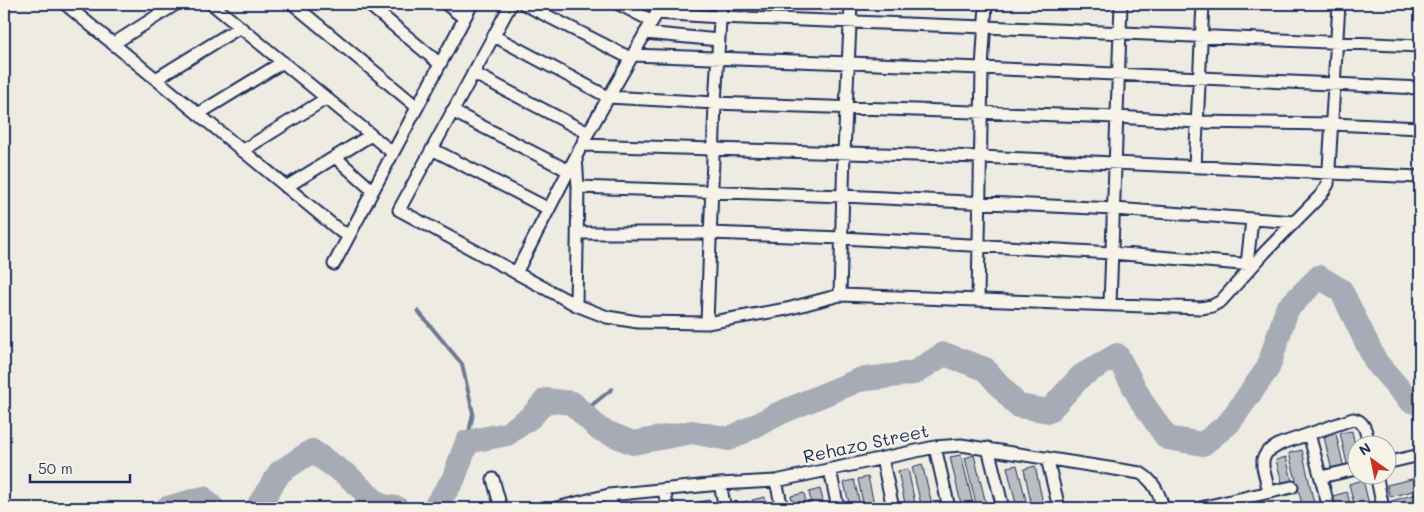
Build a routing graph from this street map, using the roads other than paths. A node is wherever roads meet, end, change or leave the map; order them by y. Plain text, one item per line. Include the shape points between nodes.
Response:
1 (176, 4) edge
2 (212, 4) edge
3 (293, 4) edge
4 (368, 4) edge
5 (446, 4) edge
6 (472, 4) edge
7 (511, 4) edge
8 (524, 4) edge
9 (619, 4) edge
10 (721, 4) edge
11 (852, 4) edge
12 (986, 4) edge
13 (1121, 4) edge
14 (1203, 4) edge
15 (1339, 4) edge
16 (69, 5) edge
17 (657, 13) edge
18 (720, 17) junction
19 (464, 18) junction
20 (851, 22) junction
21 (240, 26) junction
22 (985, 27) junction
23 (645, 33) junction
24 (1120, 33) junction
25 (494, 36) junction
26 (1201, 37) junction
27 (719, 40) junction
28 (1336, 43) junction
29 (113, 44) junction
30 (1420, 46) edge
31 (631, 56) junction
32 (718, 58) junction
33 (283, 62) junction
34 (849, 63) junction
35 (440, 64) junction
36 (982, 68) junction
37 (473, 73) junction
38 (1118, 75) junction
39 (1199, 77) junction
40 (156, 79) junction
41 (1334, 84) junction
42 (1420, 88) edge
43 (608, 97) junction
44 (327, 98) junction
45 (715, 103) junction
46 (416, 107) junction
47 (847, 107) junction
48 (452, 111) junction
49 (981, 112) junction
50 (198, 114) junction
51 (1117, 117) junction
52 (1197, 122) junction
53 (1332, 124) junction
54 (1420, 128) edge
55 (588, 133) junction
56 (371, 135) junction
57 (582, 145) junction
58 (432, 148) junction
59 (714, 148) junction
60 (242, 150) junction
61 (844, 152) junction
62 (393, 153) junction
63 (335, 157) junction
64 (576, 157) junction
65 (981, 157) junction
66 (1115, 164) junction
67 (1195, 166) junction
68 (568, 171) junction
69 (1329, 173) junction
70 (1420, 178) edge
71 (286, 187) junction
72 (578, 187) junction
73 (372, 190) junction
74 (712, 191) junction
75 (843, 196) junction
76 (979, 202) junction
77 (549, 209) junction
78 (1114, 209) junction
79 (1252, 220) junction
80 (1294, 222) junction
81 (578, 233) junction
82 (710, 233) junction
83 (348, 234) junction
84 (842, 238) junction
85 (978, 245) junction
86 (1112, 253) junction
87 (334, 264) dead end
88 (1250, 264) junction
89 (516, 273) junction
90 (840, 295) junction
91 (978, 299) junction
92 (1110, 304) junction
93 (576, 305) junction
94 (708, 323) junction
95 (1309, 434) junction
96 (1366, 434) edge
97 (934, 447) junction
98 (988, 448) junction
99 (1420, 455) edge
100 (882, 458) junction
101 (1047, 458) junction
102 (1396, 461) edge
103 (830, 470) junction
104 (1346, 472) edge
105 (1321, 478) junction
106 (493, 480) dead end
107 (776, 481) junction
108 (720, 484) junction
109 (1378, 484) edge
110 (1292, 487) dead end
111 (664, 491) junction
112 (1269, 492) junction
113 (609, 496) junction
114 (501, 508) edge
115 (557, 508) edge
116 (612, 508) edge
117 (668, 508) edge
118 (725, 508) edge
119 (782, 508) edge
120 (838, 508) edge
121 (894, 508) edge
122 (949, 508) edge
123 (1003, 508) edge
124 (1059, 508) edge
125 (1163, 508) edge
126 (1200, 508) edge
127 (1329, 508) edge
128 (1383, 508) edge

1 - 29 street
2 - 21 street
3 - 46 street
4 - 35 street
5 - 19 street
6 - 19 street
7 - 25 street
8 - 31 street
9 - 17 street
10 - 18 street
11 - 20 street
12 - 22 street
13 - 24 street
14 - 26 street
15 - 28 street
16 - 29 street
17 - 18 street
17 - 23 street
18 - 20 street
18 - 27 street
19 - 35 street
20 - 22 street
20 - 34 street
21 - 33 street
21 - 40 street
22 - 24 street
22 - 36 street
23 - 27 street
23 - 31 street
24 - 26 street
24 - 38 street
25 - 37 street
25 - 43 street
26 - 28 street
26 - 39 street
27 - 32 street
28 - 30 street
28 - 41 street
29 - 40 street
31 - 32 street
31 - 43 street
32 - 34 street
32 - 45 street
33 - 44 street
33 - 50 street
34 - 36 street
34 - 47 street
35 - 46 street
36 - 38 street
36 - 49 street
37 - 48 street
37 - 55 street
38 - 39 street
38 - 51 street
39 - 41 street
39 - 52 street
40 - 50 street
41 - 42 street
41 - 53 street
43 - 45 street
43 - 55 street
44 - 56 street
44 - 60 street
45 - 47 street
45 - 59 street
46 - 62 street
47 - 49 street
47 - 61 street
48 - 58 street
48 - 68 street
49 - 51 street
49 - 65 street
50 - 60 street
51 - 52 street
51 - 66 street
52 - 53 street
52 - 67 street
53 - 54 street
53 - 69 street
55 - 57 street
56 - 62 street
56 - 63 street
57 - 59 street
57 - 64 street
58 - 77 street
58 - 89 street via 399,210
59 - 61 street
59 - 74 street
60 - 71 street
61 - 65 street
61 - 75 street
62 - 73 street
63 - 71 street
63 - 73 street
64 - 68 street
64 - 72 street
65 - 66 street
65 - 76 street
66 - 67 street
66 - 78 street
67 - 69 street
68 - 77 street
69 - 70 street
69 - 80 street via 1328,184 1321,195
71 - 83 street
72 - 74 street
72 - 81 street
73 - 83 street
74 - 75 street
74 - 82 street
75 - 76 street
75 - 84 street
76 - 78 street
76 - 85 street
77 - 89 street
78 - 79 street
78 - 86 street
79 - 80 street
79 - 88 street
80 - 88 street
81 - 82 street
81 - 93 street
82 - 84 street
82 - 94 street
83 - 87 street
84 - 85 street
84 - 90 street
85 - 86 street
85 - 91 street
86 - 88 street
86 - 92 street
88 - 92 street via 1221,301 1212,306
89 - 93 street
90 - 91 street
90 - 94 street via 787,309
91 - 92 street
93 - 94 street via 606,318
95 - 96 street via 1353,420 1359,420
95 - 105 street
95 - 112 street via 1267,452 1263,467
97 - 98 street, Rehazo Street
97 - 100 street, Rehazo Street
97 - 122 street
98 - 101 street, Rehazo Street
98 - 123 street
99 - 102 street
100 - 103 street, Rehazo Street
100 - 121 street
101 - 124 street
101 - 125 street, Rehazo Street via 1140,473 1155,486
103 - 107 street, Rehazo Street
103 - 120 street
104 - 105 street
105 - 127 street
106 - 114 street
107 - 108 street, Rehazo Street
107 - 119 street
108 - 111 street, Rehazo Street
108 - 118 street
109 - 128 street
110 - 112 street
111 - 113 street, Rehazo Street
111 - 117 street
112 - 126 street
113 - 115 street, Rehazo Street
113 - 116 street

